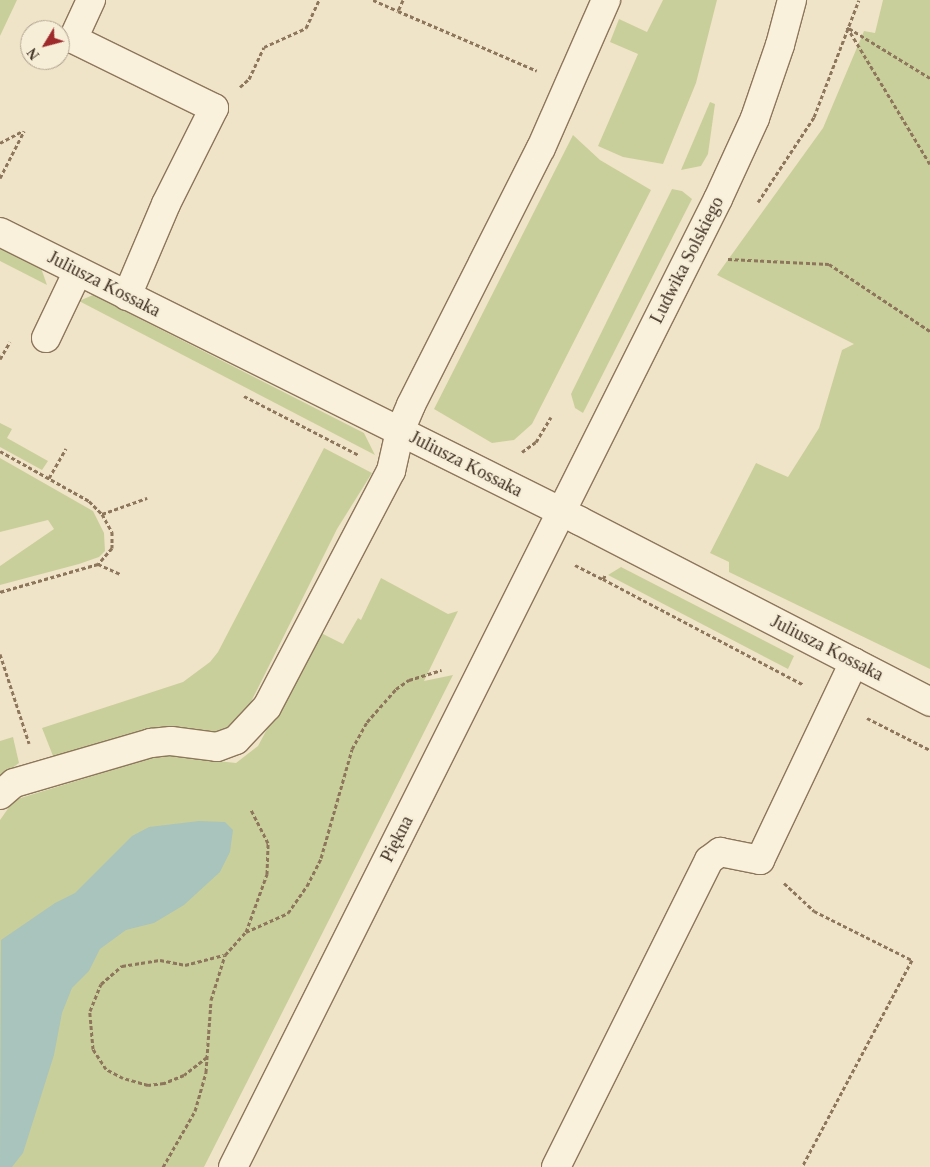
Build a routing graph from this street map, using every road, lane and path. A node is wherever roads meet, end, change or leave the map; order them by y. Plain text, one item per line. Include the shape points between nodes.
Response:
1 (91, 0) edge
2 (319, 0) edge
3 (373, 0) edge
4 (403, 0) edge
5 (606, 0) edge
6 (792, 0) edge
7 (859, 0) edge
8 (398, 11) junction
9 (847, 27) junction
10 (544, 74) dead end
11 (930, 78) edge
12 (214, 108) junction
13 (0, 143) edge
14 (930, 164) edge
15 (0, 178) edge
16 (755, 206) dead end
17 (0, 232) edge
18 (721, 258) dead end
19 (78, 271) junction
20 (127, 296) junction
21 (930, 331) edge
22 (46, 338) dead end
23 (551, 417) dead end
24 (400, 431) junction
25 (66, 448) dead end
26 (0, 452) edge
27 (515, 454) dead end
28 (49, 478) junction
29 (148, 498) dead end
30 (562, 512) junction
31 (102, 514) junction
32 (98, 564) junction
33 (120, 574) dead end
34 (603, 579) dead end
35 (0, 592) edge
36 (0, 654) edge
37 (854, 662) junction
38 (448, 664) dead end
39 (835, 701) junction
40 (930, 702) edge
41 (930, 750) edge
42 (39, 774) junction
43 (0, 795) edge
44 (251, 809) dead end
45 (760, 860) junction
46 (246, 932) junction
47 (224, 955) junction
48 (207, 1057) junction
49 (163, 1167) edge
50 (233, 1167) edge
51 (556, 1167) edge
52 (802, 1167) edge

1 - 12 street via 73,39
2 - 12 path via 306,28 264,47 249,80
3 - 8 path
4 - 8 path
5 - 24 street via 542,148
6 - 30 street, Ludwika Solskiego via 755,118
7 - 9 path
8 - 10 path
9 - 11 path
9 - 14 path
9 - 16 path via 814,117
12 - 20 street via 166,204
13 - 15 path via 24,131
17 - 19 street, Juliusza Kossaka
18 - 21 path via 829,264
19 - 20 street, Juliusza Kossaka
19 - 22 street
20 - 24 street, Juliusza Kossaka
23 - 27 path via 536,442 528,450
24 - 30 street, Juliusza Kossaka
24 - 42 street via 391,471 267,707 249,729 236,740 217,747 171,741 151,743
25 - 28 path
26 - 28 path
28 - 31 path via 89,501
29 - 31 path
30 - 37 street, Juliusza Kossaka
30 - 50 street, Piękna
31 - 32 path via 112,532 112,548
32 - 33 path
32 - 35 path
34 - 39 path
36 - 42 path
37 - 39 street
37 - 40 street, Juliusza Kossaka
38 - 46 path via 442,670 409,680 396,689 367,722 352,749 321,858 307,886 288,913
39 - 41 path
39 - 45 street
42 - 43 street via 14,783
44 - 46 path via 268,844 268,852 266,874
45 - 51 street via 720,852 708,860
45 - 52 path via 814,911 912,960
46 - 47 path
47 - 48 path via 211,1000
47 - 48 path via 185,965 160,960 122,966 101,984 90,1011 93,1049 106,1069 123,1078 148,1085 164,1083 184,1075
48 - 49 path via 195,1111

